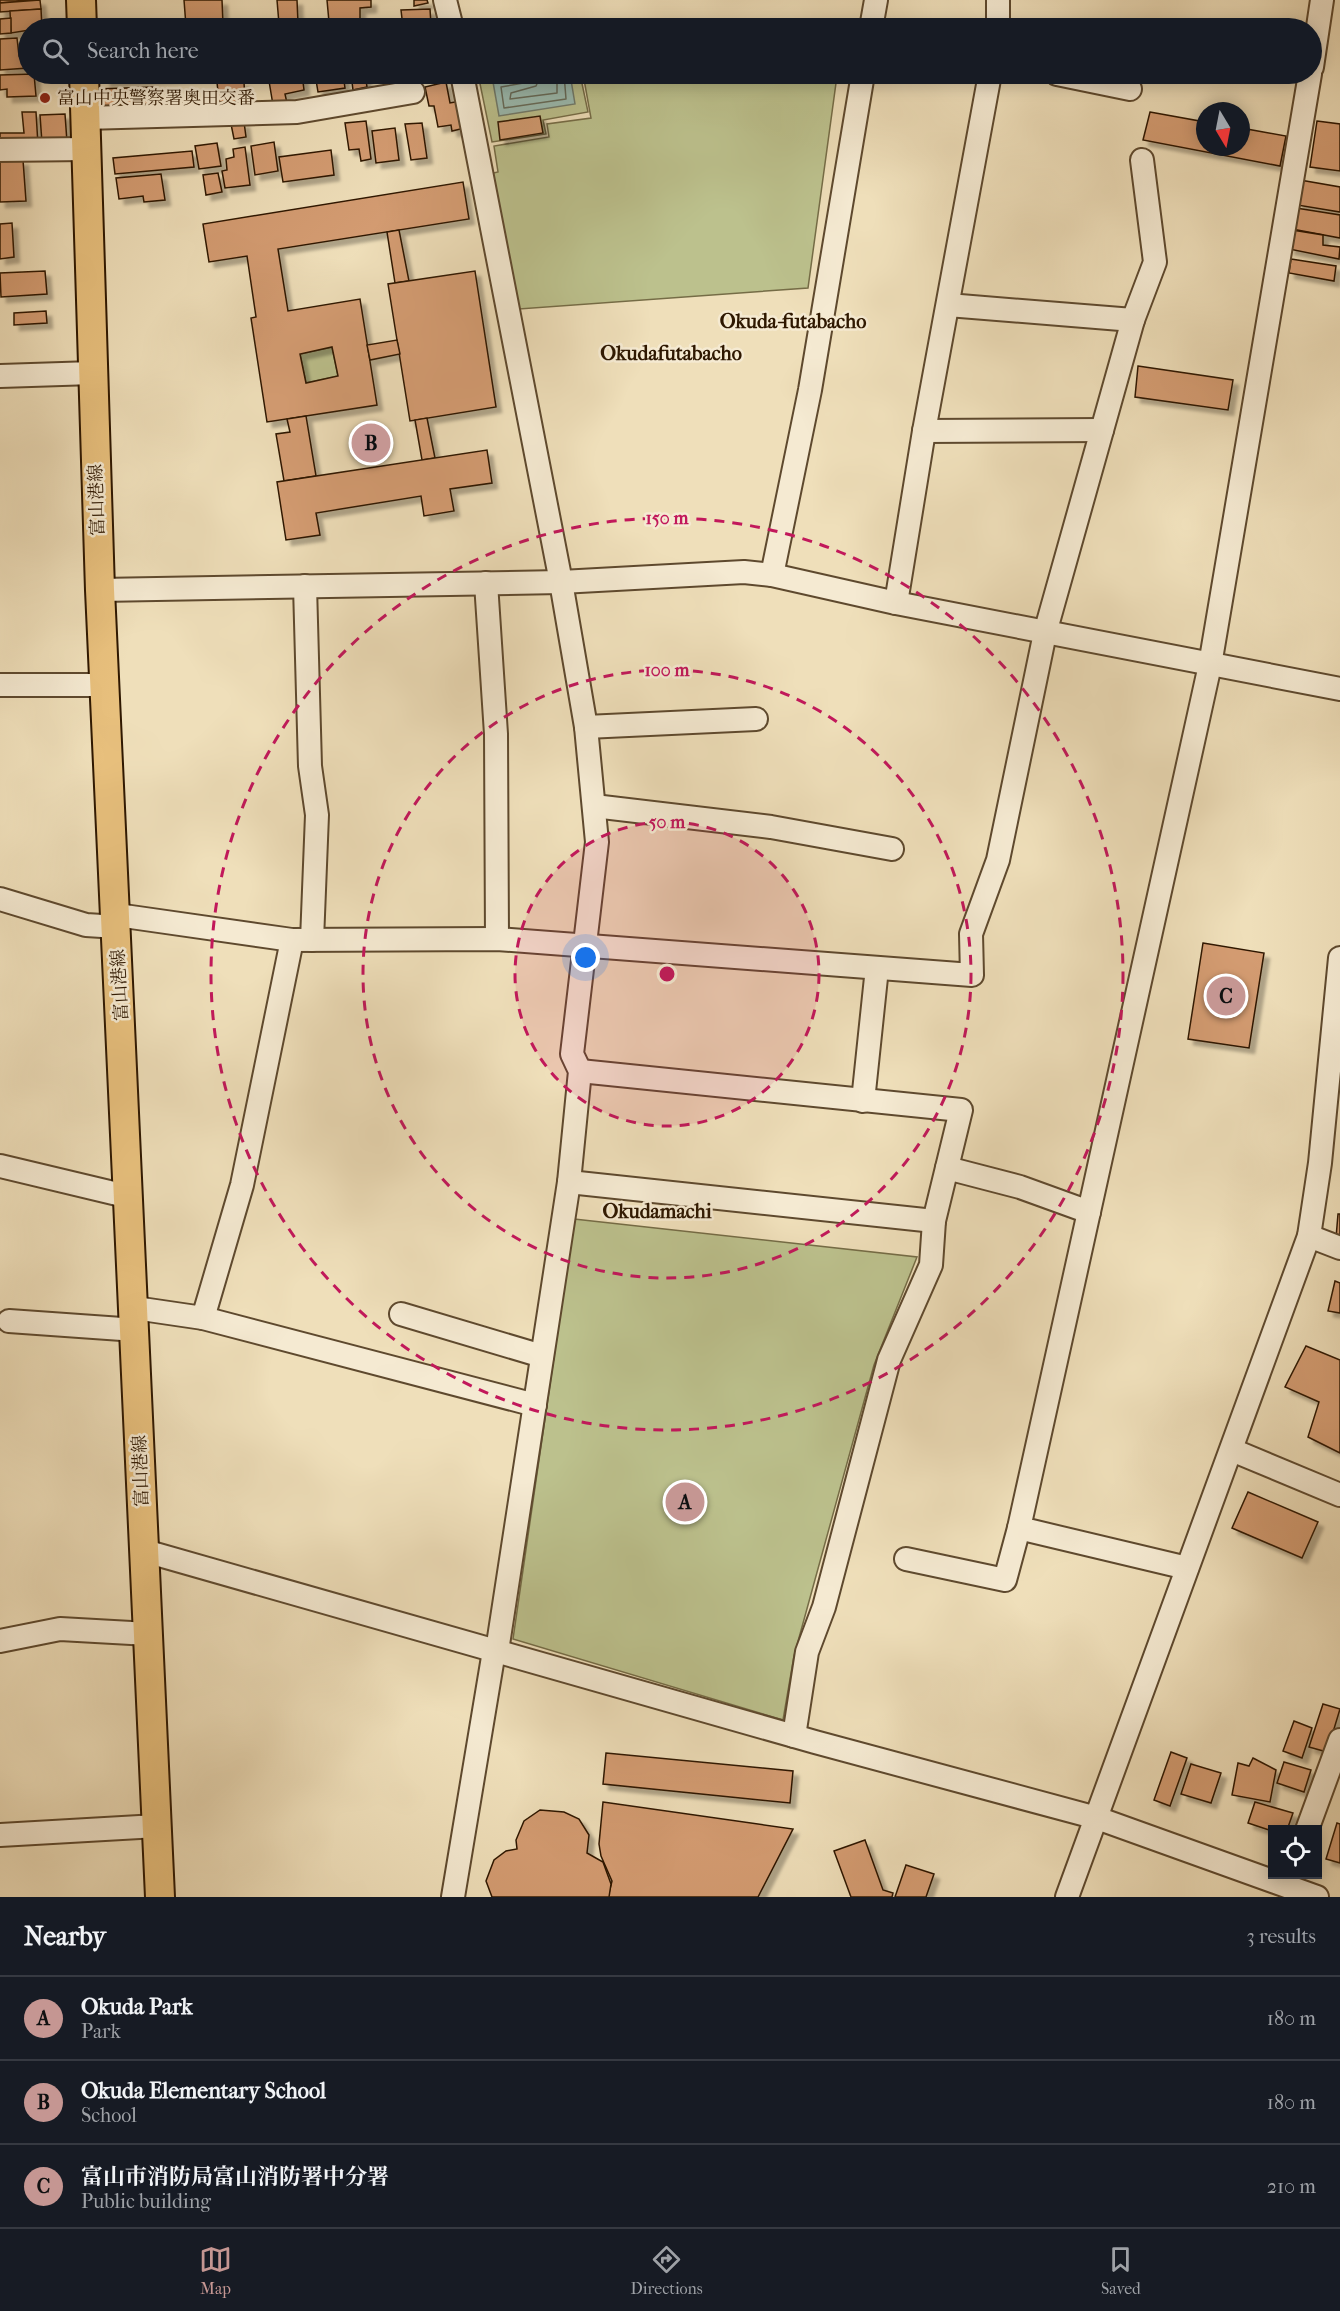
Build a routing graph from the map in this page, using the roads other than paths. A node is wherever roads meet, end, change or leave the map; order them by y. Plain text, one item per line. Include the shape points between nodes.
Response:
1 (81, 0) edge
2 (445, 0) edge
3 (876, 0) edge
4 (998, 0) edge
5 (1322, 0) edge
6 (82, 18) edge
7 (450, 18) edge
8 (873, 18) edge
9 (998, 18) edge
10 (1319, 18) edge
11 (84, 84) edge
12 (464, 84) edge
13 (861, 84) edge
14 (988, 84) edge
15 (1109, 84) edge
16 (1308, 84) edge
17 (1130, 88) dead end
18 (413, 92) dead end
19 (85, 118) junction
20 (86, 149) junction
21 (0, 150) edge
22 (1142, 160) dead end
23 (948, 305) junction
24 (1133, 320) junction
25 (93, 373) junction
26 (0, 376) edge
27 (1102, 430) junction
28 (924, 431) junction
29 (772, 575) junction
30 (561, 582) junction
31 (486, 583) junction
32 (305, 586) junction
33 (100, 590) junction
34 (896, 603) junction
35 (1045, 633) junction
36 (1210, 666) junction
37 (0, 685) edge
38 (105, 685) junction
39 (1340, 689) edge
40 (756, 719) dead end
41 (586, 727) junction
42 (594, 806) junction
43 (892, 849) dead end
44 (0, 899) edge
45 (118, 921) junction
46 (497, 939) junction
47 (302, 940) junction
48 (586, 945) junction
49 (1340, 958) edge
50 (877, 968) junction
51 (580, 1071) junction
52 (863, 1101) junction
53 (1330, 1163) edge
54 (0, 1166) edge
55 (947, 1168) junction
56 (568, 1182) junction
57 (130, 1197) junction
58 (1089, 1212) junction
59 (934, 1221) junction
60 (1309, 1236) junction
61 (1340, 1248) edge
62 (401, 1314) dead end
63 (203, 1318) junction
64 (135, 1319) junction
65 (9, 1321) dead end
66 (542, 1356) junction
67 (535, 1405) junction
68 (1232, 1450) junction
69 (1340, 1495) edge
70 (1019, 1528) junction
71 (144, 1551) junction
72 (906, 1559) dead end
73 (1187, 1568) junction
74 (149, 1634) junction
75 (0, 1641) edge
76 (496, 1651) junction
77 (794, 1736) junction
78 (1340, 1740) edge
79 (1332, 1788) edge
80 (1097, 1818) junction
81 (1310, 1825) edge
82 (157, 1826) junction
83 (0, 1835) edge
84 (1289, 1880) edge
85 (160, 1897) edge
86 (453, 1897) edge
87 (1067, 1897) edge
88 (1317, 1897) edge

1 - 6 main road
2 - 7 street
3 - 8 street
4 - 9 street
5 - 10 street
11 - 19 main road, 富山港線
12 - 30 street
13 - 29 street via 810,390
14 - 23 street
15 - 17 street
16 - 36 street
18 - 19 street via 297,112
19 - 20 main road, 富山港線
20 - 21 street
20 - 25 main road, 富山港線
22 - 24 street via 1155,261
23 - 24 street
23 - 28 street
24 - 27 street
25 - 26 street
25 - 33 main road, 富山港線
27 - 28 street
27 - 35 street
28 - 34 street
29 - 30 street via 744,572
29 - 34 street
30 - 31 street
30 - 41 street
31 - 32 street
31 - 46 street via 496,734
32 - 33 street
32 - 47 street via 310,766 317,815
33 - 38 main road, 富山港線
34 - 35 street
35 - 36 street
35 - 50 street via 998,860 971,934 972,975
36 - 39 street
36 - 58 street
37 - 38 street
38 - 45 main road, 富山港線
40 - 41 street
41 - 42 street
42 - 43 street via 771,827
42 - 48 street via 597,842
44 - 45 street via 86,925
45 - 47 street
45 - 57 main road, 富山港線
46 - 47 street
46 - 48 street
47 - 63 street via 242,1185
48 - 50 street
48 - 51 street via 572,1054
49 - 53 street
50 - 52 street
51 - 52 street
51 - 56 street
52 - 55 street via 961,1110
53 - 60 street
54 - 57 street
55 - 58 street via 1020,1187
55 - 59 street
56 - 59 street
56 - 66 street
57 - 64 main road, 富山港線
58 - 70 street
59 - 77 street via 931,1265 889,1360 824,1607 807,1652
60 - 61 street
60 - 68 street
62 - 66 street
63 - 64 street
63 - 67 street
64 - 65 street
64 - 71 main road, 富山港線
66 - 67 street
67 - 76 street
68 - 69 street
68 - 73 street
70 - 72 street via 1005,1580
70 - 73 street
71 - 74 main road, 富山港線
71 - 76 street
73 - 80 street
74 - 75 street via 60,1629
74 - 82 main road, 富山港線
76 - 77 street
76 - 86 street
77 - 80 street
78 - 79 street
79 - 81 street
80 - 84 street
80 - 87 street
82 - 83 street
82 - 85 main road, 富山港線
84 - 88 street

